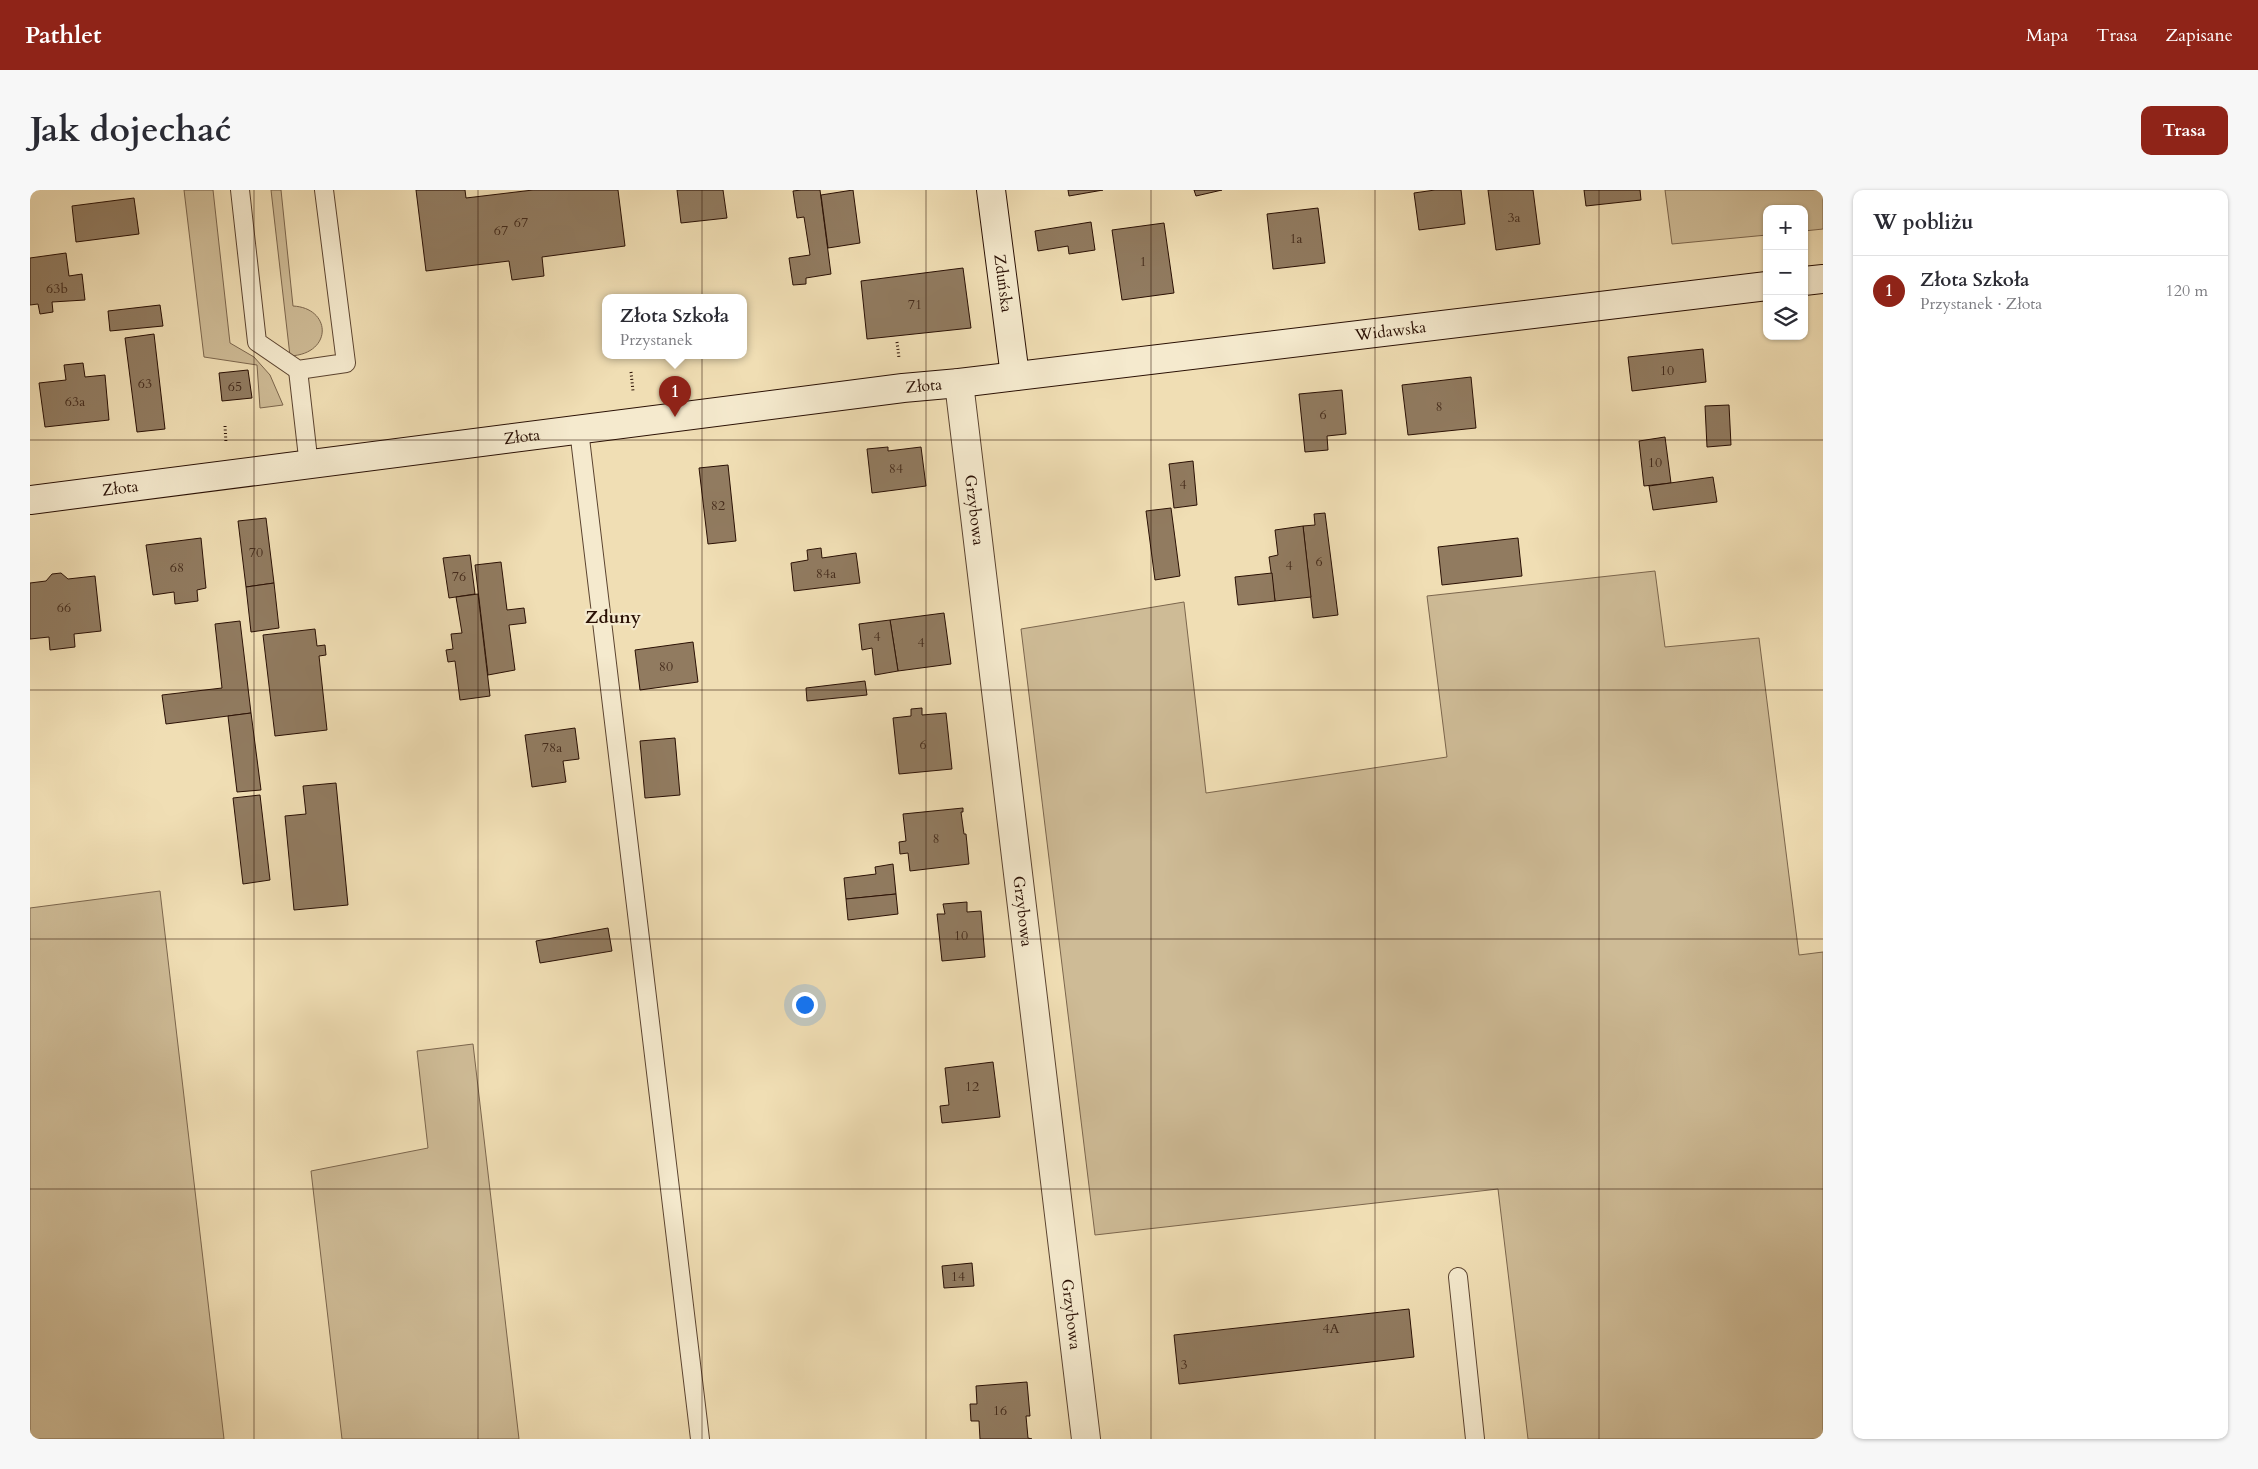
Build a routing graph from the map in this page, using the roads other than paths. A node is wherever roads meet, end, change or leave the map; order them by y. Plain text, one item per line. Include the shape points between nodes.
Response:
1 (240, 190) edge
2 (324, 190) edge
3 (991, 190) edge
4 (1823, 279) edge
5 (1808, 281) edge
6 (1763, 286) edge
7 (298, 370) junction
8 (1015, 376) junction
9 (959, 383) junction
10 (579, 430) junction
11 (309, 466) junction
12 (30, 500) edge
13 (1458, 1277) dead end
14 (700, 1439) edge
15 (1086, 1439) edge
16 (1475, 1439) edge

1 - 7 lane via 257,342
2 - 7 lane via 346,363
3 - 8 street, Zduńska
4 - 5 street
6 - 8 street, Widawska
7 - 11 lane
8 - 9 street, Złota
9 - 10 street, Złota
9 - 15 street, Grzybowa
10 - 11 street, Złota
10 - 14 lane
11 - 12 street, Złota
13 - 16 lane

